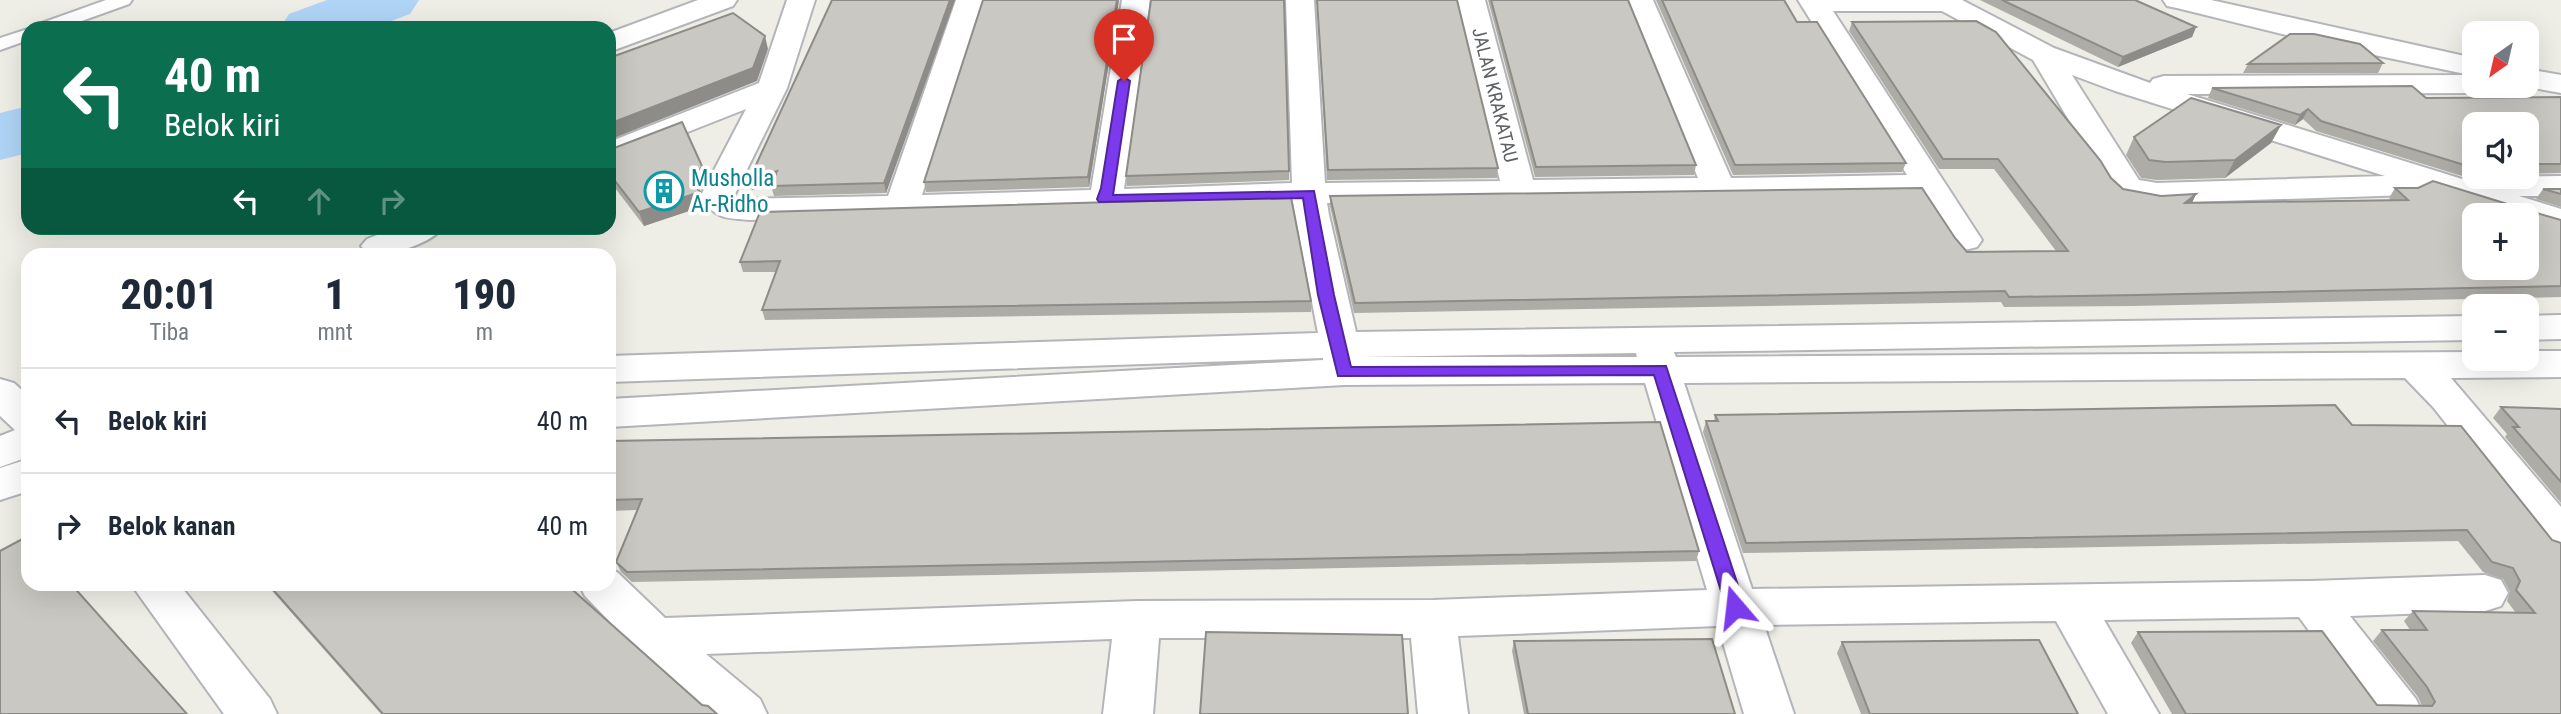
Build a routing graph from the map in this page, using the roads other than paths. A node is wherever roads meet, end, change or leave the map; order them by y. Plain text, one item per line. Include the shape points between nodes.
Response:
1 (122, 0) edge
2 (723, 0) edge
3 (801, 0) edge
4 (970, 0) edge
5 (1136, 0) edge
6 (1300, 0) edge
7 (1471, 0) edge
8 (1639, 0) edge
9 (2177, 0) edge
10 (1944, 1) edge
11 (1814, 2) edge
12 (64, 21) edge
13 (21, 36) edge
14 (616, 40) edge
15 (0, 44) edge
16 (2044, 54) junction
17 (2462, 64) edge
18 (2539, 80) edge
19 (2539, 84) edge
20 (2560, 84) edge
21 (2126, 85) junction
22 (2462, 85) edge
23 (772, 88) junction
24 (616, 150) edge
25 (2447, 185) junction
26 (1930, 186) junction
27 (2561, 186) edge
28 (1719, 188) junction
29 (1519, 191) junction
30 (1309, 194) junction
31 (1104, 199) junction
32 (902, 204) junction
33 (2561, 219) edge
34 (402, 235) edge
35 (1965, 240) dead end
36 (375, 243) edge
37 (2561, 327) edge
38 (2462, 328) edge
39 (2539, 328) edge
40 (1656, 355) junction
41 (1342, 358) junction
42 (2561, 364) edge
43 (2416, 365) junction
44 (616, 369) edge
45 (0, 392) edge
46 (616, 412) edge
47 (21, 413) edge
48 (21, 444) edge
49 (0, 452) edge
50 (21, 477) edge
51 (0, 485) edge
52 (2561, 537) edge
53 (158, 591) edge
54 (608, 591) edge
55 (2485, 593) dead end
56 (2311, 599) junction
57 (2069, 602) junction
58 (1735, 607) junction
59 (1137, 620) junction
60 (1433, 620) junction
61 (654, 637) junction
62 (252, 714) edge
63 (742, 714) edge
64 (1128, 714) edge
65 (1443, 714) edge
66 (1769, 714) edge
67 (2134, 714) edge
68 (2398, 714) edge

1 - 12 lane
2 - 14 street
3 - 23 street
4 - 32 street
5 - 31 street
6 - 30 street
7 - 29 street, JALAN KRAKATAU
8 - 28 street
9 - 17 street
10 - 11 street
10 - 16 street
11 - 26 street
13 - 15 lane
16 - 21 street
16 - 25 street via 2131,189 2157,193
18 - 20 street
19 - 20 street
21 - 22 street
21 - 25 street
23 - 24 street
23 - 32 street via 717,197 727,208 750,211
25 - 27 street
25 - 33 street
26 - 28 street
26 - 35 street
28 - 29 street
29 - 30 street
30 - 31 street
30 - 41 street
31 - 32 street
34 - 36 street
37 - 39 street
38 - 40 street
40 - 41 street
40 - 43 street
40 - 58 street
41 - 44 street
41 - 46 street
42 - 43 street
43 - 52 street
45 - 47 street
48 - 49 street
50 - 51 street
53 - 62 street
54 - 61 street
55 - 56 street
56 - 57 street
56 - 68 street
57 - 58 street
57 - 67 street
58 - 60 street
58 - 66 street
59 - 60 street
59 - 61 street
59 - 64 street
60 - 65 street
61 - 63 street

